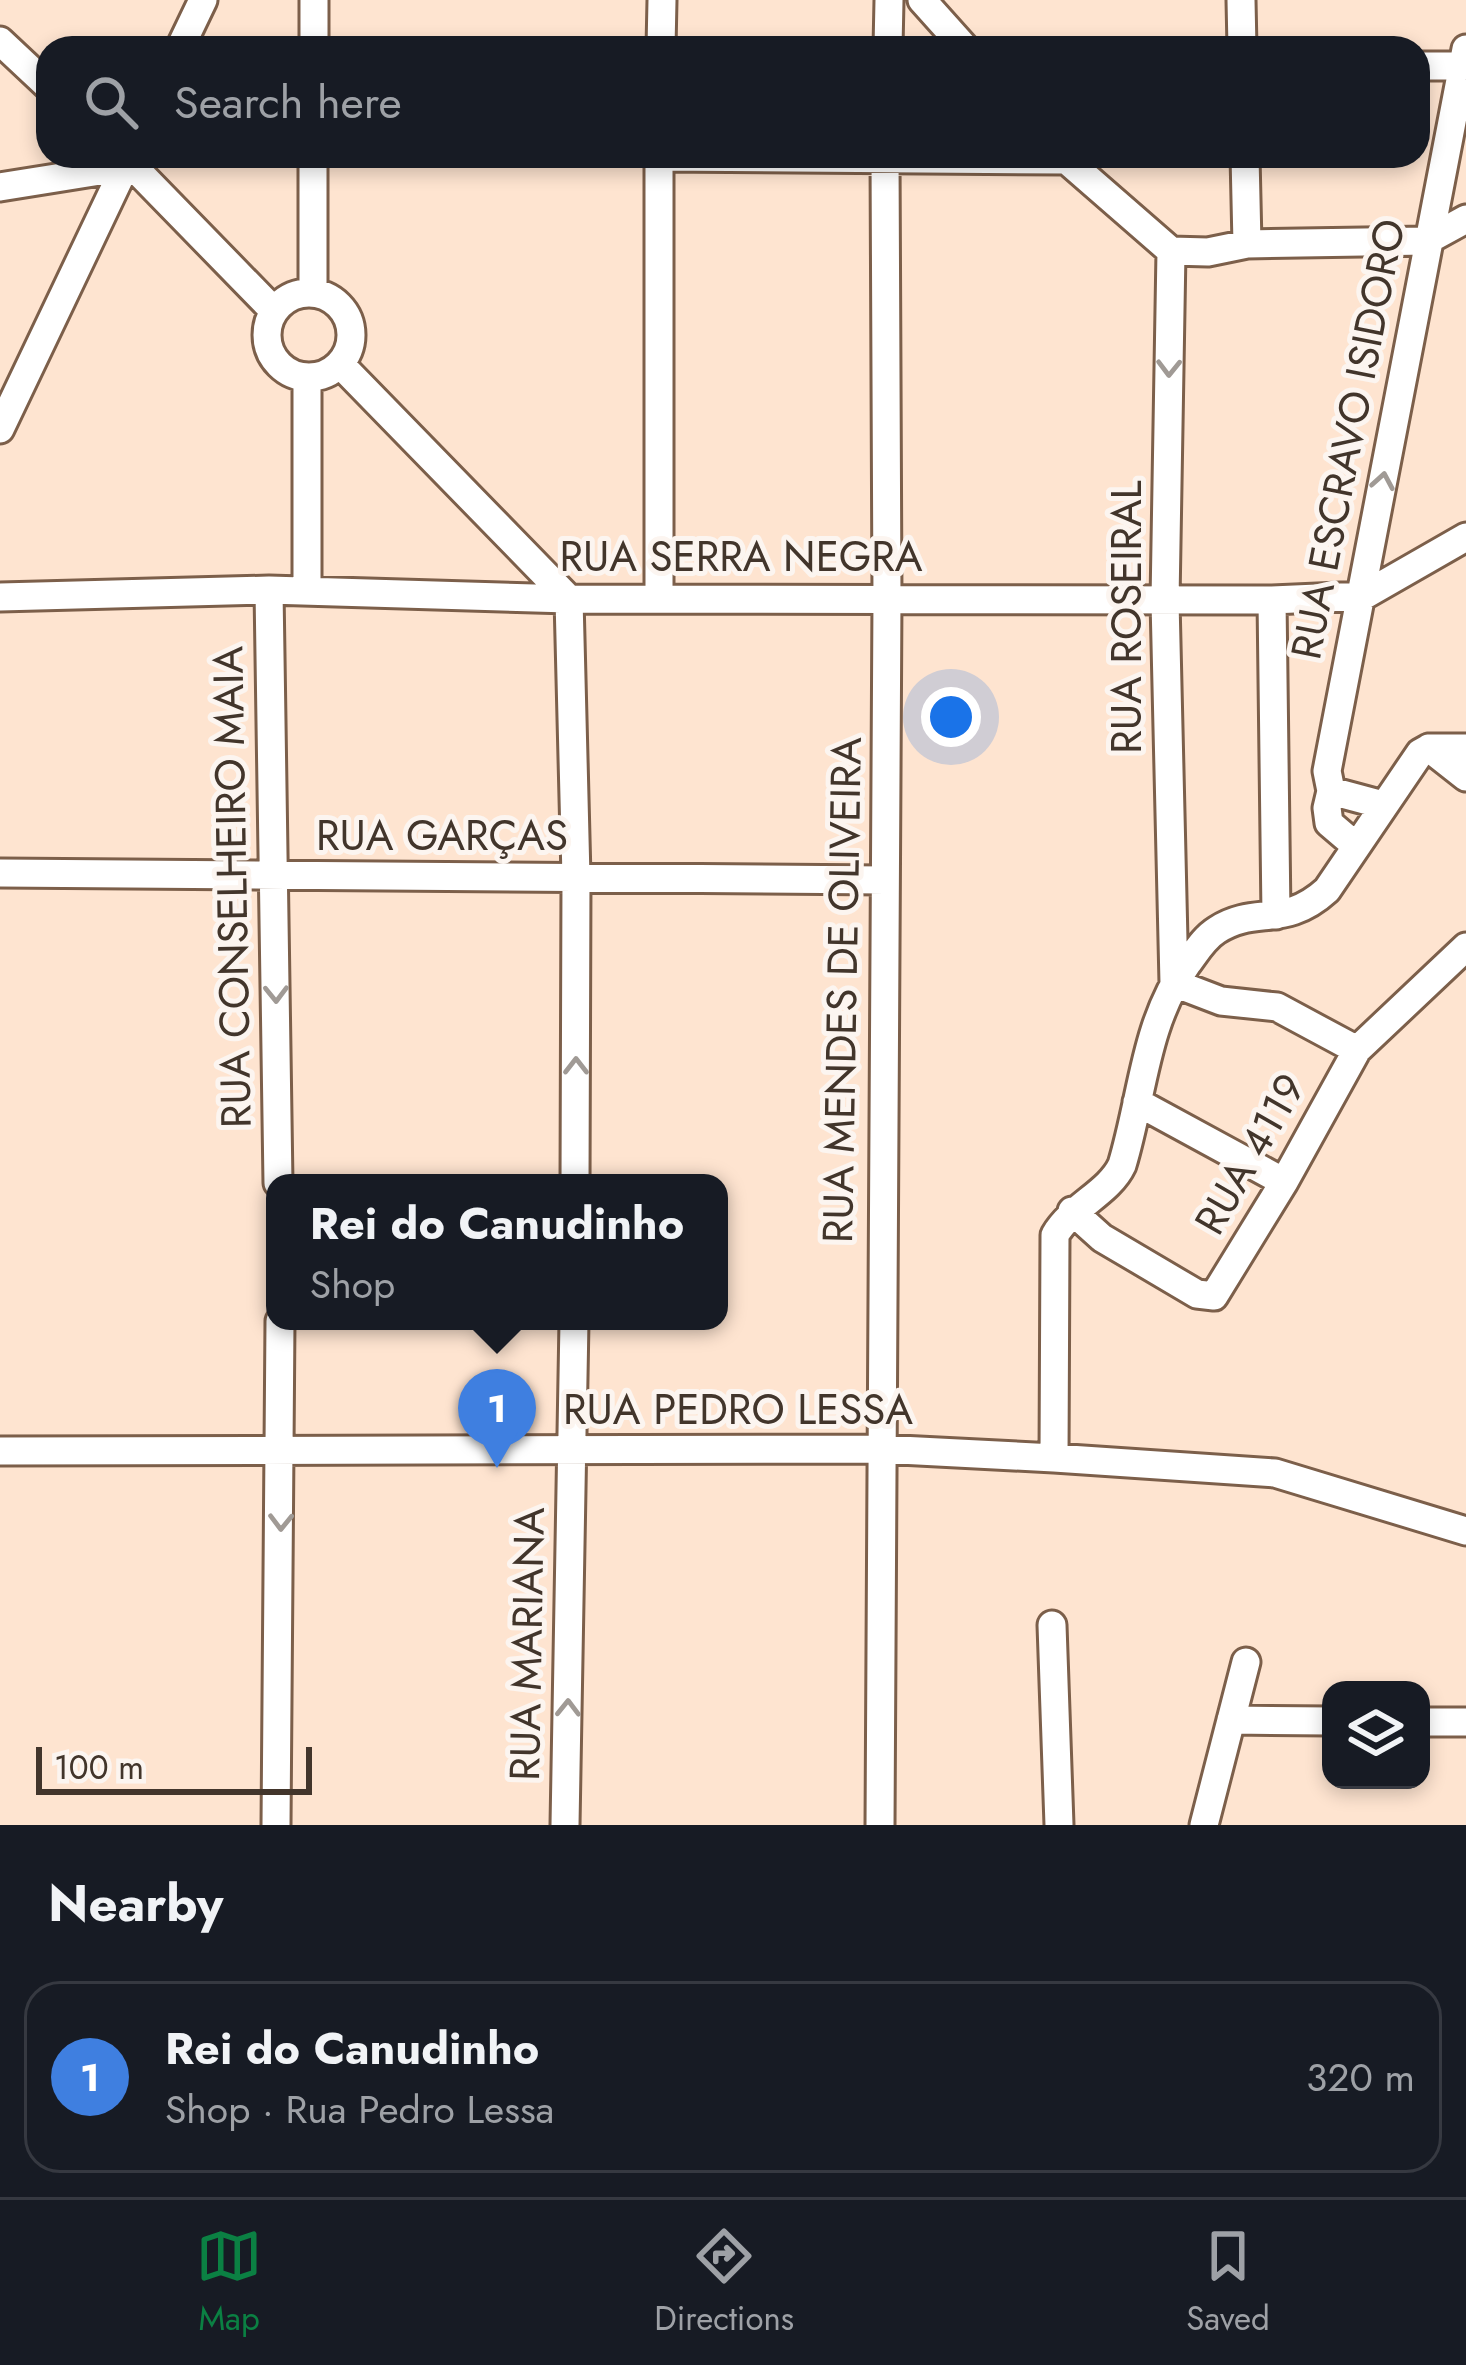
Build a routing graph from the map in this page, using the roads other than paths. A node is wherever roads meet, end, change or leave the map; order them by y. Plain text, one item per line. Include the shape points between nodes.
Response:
1 (203, 0) edge
2 (314, 0) edge
3 (662, 0) edge
4 (889, 0) edge
5 (922, 0) edge
6 (1240, 0) edge
7 (186, 36) edge
8 (314, 36) edge
9 (661, 36) edge
10 (888, 36) edge
11 (954, 36) edge
12 (1242, 36) edge
13 (0, 41) edge
14 (1464, 57) edge
15 (1430, 64) edge
16 (36, 75) edge
17 (89, 168) edge
18 (122, 168) edge
19 (134, 168) edge
20 (314, 168) edge
21 (659, 168) edge
22 (885, 168) edge
23 (1076, 168) edge
24 (1245, 168) edge
25 (0, 187) edge
26 (1466, 219) edge
27 (1426, 241) junction
28 (1247, 244) junction
29 (1171, 251) junction
30 (313, 292) junction
31 (274, 311) junction
32 (340, 364) junction
33 (307, 377) junction
34 (0, 429) edge
35 (1466, 537) edge
36 (269, 590) junction
37 (307, 591) junction
38 (1363, 596) junction
39 (0, 597) edge
40 (887, 598) junction
41 (569, 599) junction
42 (659, 599) junction
43 (1272, 600) junction
44 (1165, 601) junction
45 (1429, 748) junction
46 (1466, 748) edge
47 (1466, 776) edge
48 (1331, 791) junction
49 (1383, 805) junction
50 (1356, 846) junction
51 (0, 873) edge
52 (577, 877) junction
53 (275, 878) junction
54 (885, 880) junction
55 (1276, 915) junction
56 (1466, 947) edge
57 (1174, 983) junction
58 (1357, 1050) junction
59 (1137, 1102) junction
60 (278, 1174) edge
61 (575, 1174) edge
62 (1284, 1182) junction
63 (1072, 1211) junction
64 (280, 1330) edge
65 (574, 1330) edge
66 (880, 1449) junction
67 (574, 1450) junction
68 (0, 1451) edge
69 (281, 1451) junction
70 (1054, 1458) junction
71 (1466, 1531) edge
72 (1052, 1625) dead end
73 (1246, 1662) dead end
74 (1231, 1720) junction
75 (1322, 1721) edge
76 (1430, 1722) edge
77 (1466, 1722) edge
78 (1213, 1823) edge
79 (276, 1825) edge
80 (566, 1825) edge
81 (880, 1825) edge
82 (1059, 1825) edge

1 - 7 street
2 - 8 street
3 - 9 street
4 - 10 street
5 - 11 street
6 - 12 street
13 - 16 street
14 - 15 street
14 - 27 street, RUA ESCRAVO ISIDORO
17 - 25 street
18 - 34 street
19 - 31 street
20 - 30 street
21 - 42 street
22 - 40 street, RUA MENDES DE OLIVEIRA
23 - 29 street
24 - 28 street
26 - 27 street
27 - 28 street
38 -> 27 street, RUA ESCRAVO ISIDORO
28 - 29 street
29 -> 44 street, RUA ROSEIRAL
30 - 31 street via 291,296
30 - 32 street via 346,314 352,340
31 - 33 street via 268,348 283,368
32 - 33 street
32 - 41 street
33 - 37 street
35 - 38 street, RUA SERRA NEGRA
36 - 37 street, RUA SERRA NEGRA
36 - 39 street, RUA SERRA NEGRA
36 - 53 street, RUA CONSELHEIRO MAIA
37 - 41 street, RUA SERRA NEGRA
38 - 43 street, RUA SERRA NEGRA
38 - 48 street, RUA ESCRAVO ISIDORO via 1327,771
40 - 42 street, RUA SERRA NEGRA
40 - 44 street, RUA SERRA NEGRA
40 - 54 street, RUA MENDES DE OLIVEIRA
41 - 42 street, RUA SERRA NEGRA
41 - 52 street
43 - 44 street, RUA SERRA NEGRA
43 - 55 street
44 - 57 street, RUA ROSEIRAL
45 - 46 street
45 - 47 street
45 - 49 street
48 - 49 street
48 - 50 street via 1329,823
49 - 50 street
50 - 55 street via 1310,905
51 - 53 street, RUA GARÇAS
52 - 53 street, RUA GARÇAS
52 - 54 street, RUA GARÇAS
61 -> 52 street
53 -> 60 street, RUA CONSELHEIRO MAIA
54 - 66 street, RUA MENDES DE OLIVEIRA
55 - 57 street via 1218,929
56 - 58 street, RUA 4119
57 - 58 street via 1221,1001 1277,1007
57 - 59 street via 1148,1041
58 - 62 street, RUA 4119
59 - 62 street
59 - 63 street via 1118,1174
62 - 63 street, RUA 4119 via 1214,1296 1197,1294 1102,1238
63 - 70 street via 1054,1235 1052,1259
64 - 69 street
65 - 67 street, RUA MARIANA
66 - 67 street, RUA PEDRO LESSA
66 - 70 street, RUA PEDRO LESSA
66 - 81 street, RUA MENDES DE OLIVEIRA
67 - 69 street, RUA PEDRO LESSA
80 -> 67 street, RUA MARIANA
68 - 69 street, RUA PEDRO LESSA
69 -> 79 street
70 - 71 street, RUA PEDRO LESSA via 1275,1473
72 - 82 street
73 - 74 street
74 - 75 street
74 - 78 street
76 - 77 street

